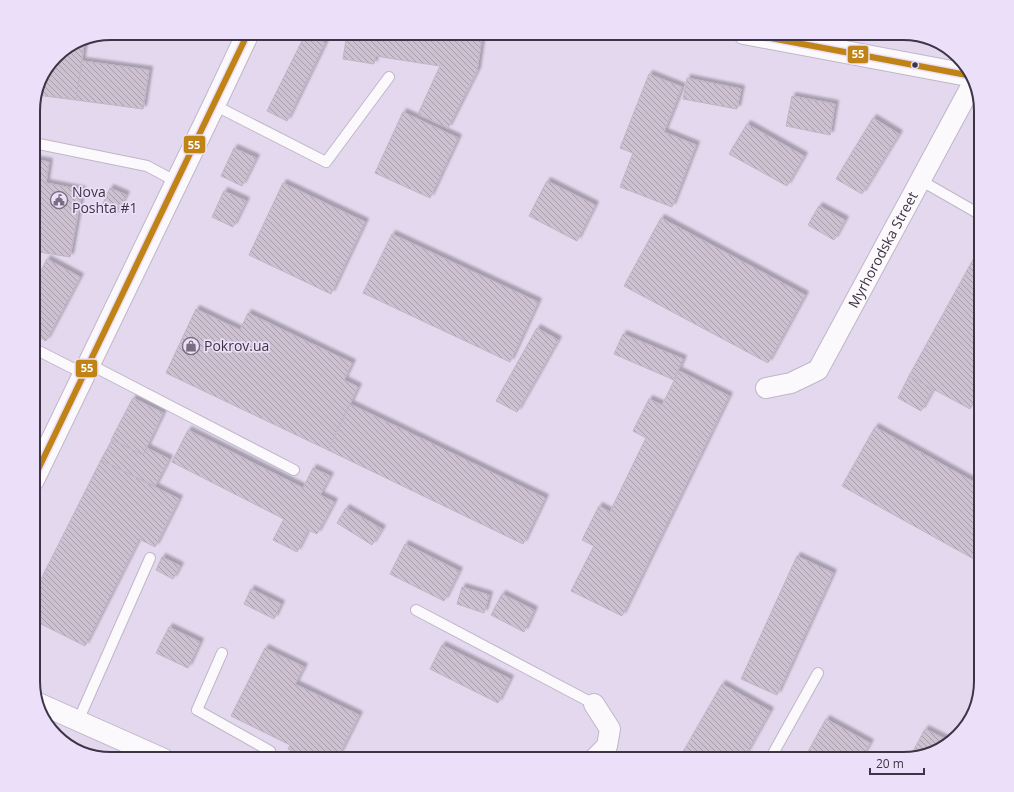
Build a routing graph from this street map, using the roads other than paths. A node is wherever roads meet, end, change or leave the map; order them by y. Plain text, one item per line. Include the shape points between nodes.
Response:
1 (245, 40) edge
2 (781, 40) edge
3 (963, 74) edge
4 (389, 77) dead end
5 (970, 88) edge
6 (214, 106) junction
7 (40, 144) edge
8 (920, 180) junction
9 (177, 182) junction
10 (974, 210) edge
11 (40, 351) edge
12 (87, 369) junction
13 (766, 388) dead end
14 (40, 466) edge
15 (294, 470) dead end
16 (150, 558) dead end
17 (416, 610) dead end
18 (222, 653) dead end
19 (818, 673) dead end
20 (594, 704) joint
21 (44, 706) edge
22 (78, 721) junction
23 (148, 752) edge
24 (270, 752) edge
25 (601, 752) edge
26 (774, 752) edge

1 - 6 main road
2 - 3 main road
4 - 6 lane via 326,162
5 - 8 street, Myrhorodska Street
6 - 9 main road
7 - 9 lane via 148,166
8 - 10 lane
8 - 13 street, Myrhorodska Street via 818,370 792,382
9 - 12 main road
11 - 12 lane
12 - 14 main road
12 - 15 lane
16 - 22 lane
17 - 20 lane
18 - 24 lane via 197,710
19 - 26 lane
20 - 25 street via 610,728 607,746
21 - 22 street
22 - 23 street

